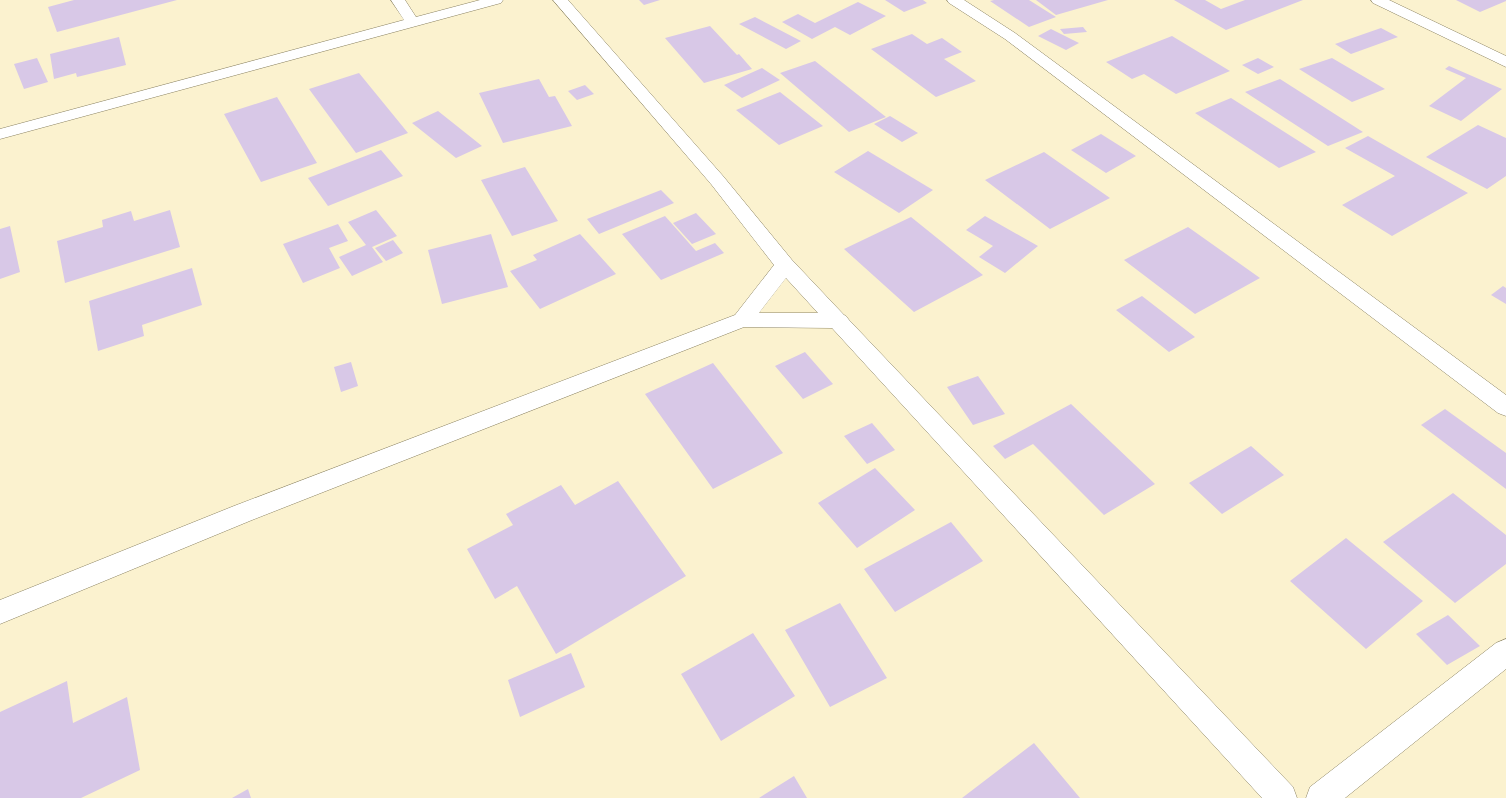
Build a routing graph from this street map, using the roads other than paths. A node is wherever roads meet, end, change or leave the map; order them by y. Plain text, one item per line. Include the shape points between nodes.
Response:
1 (398, 0) edge
2 (496, 0) edge
3 (560, 0) edge
4 (954, 0) edge
5 (1378, 0) edge
6 (413, 23) junction
7 (1506, 62) edge
8 (0, 134) edge
9 (785, 265) junction
10 (742, 320) junction
11 (839, 321) junction
12 (1506, 407) edge
13 (0, 612) edge
14 (1506, 652) edge
15 (1282, 798) edge
16 (1321, 798) edge

1 - 6 street
2 - 6 street
3 - 9 street via 717,180
4 - 12 street via 1016,41
5 - 7 street
6 - 8 street
9 - 10 street
9 - 11 street
10 - 11 street
10 - 13 street via 243,514
11 - 15 street
14 - 16 street

